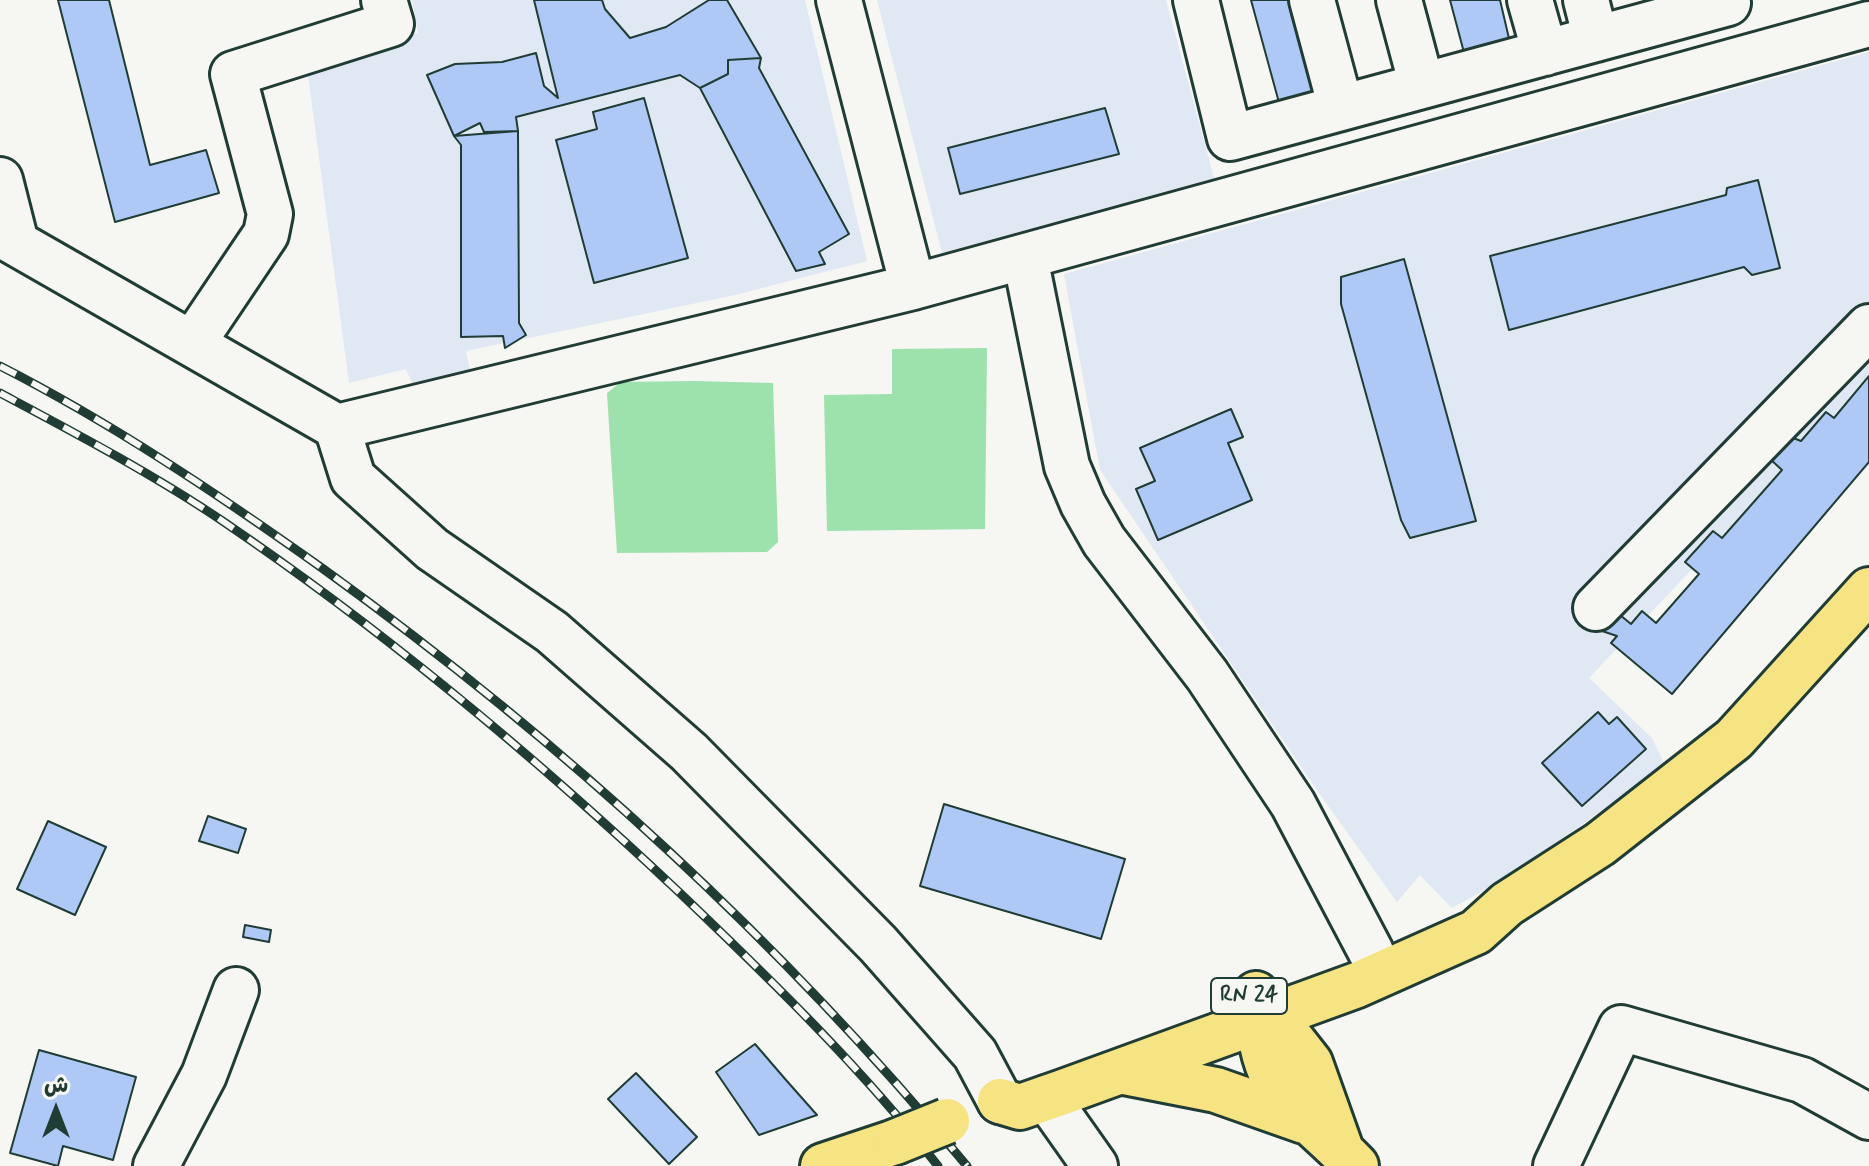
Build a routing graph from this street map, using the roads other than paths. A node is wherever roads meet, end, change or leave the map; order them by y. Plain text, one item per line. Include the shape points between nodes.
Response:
1 (384, 0) edge
2 (839, 0) edge
3 (1196, 0) edge
4 (1312, 0) edge
5 (1399, 0) edge
6 (1530, 0) edge
7 (1727, 0) edge
8 (1865, 0) edge
9 (1869, 12) edge
10 (1591, 20) edge
11 (1869, 24) edge
12 (1545, 53) junction
13 (1422, 86) junction
14 (1341, 108) junction
15 (0, 180) edge
16 (8, 239) edge
17 (1025, 257) junction
18 (913, 287) junction
19 (1869, 327) edge
20 (192, 344) junction
21 (337, 427) junction
22 (1869, 590) edge
23 (1596, 608) dead end
24 (1364, 968) junction
25 (236, 990) dead end
26 (1263, 1010) junction
27 (1310, 1063) junction
28 (1121, 1071) junction
29 (1047, 1098) junction
30 (1000, 1101) junction
31 (1869, 1117) edge
32 (1307, 1122) junction
33 (858, 1157) edge
34 (1348, 1158) edge
35 (156, 1166) edge
36 (1095, 1166) edge
37 (1556, 1166) edge

1 - 20 street via 391,24 233,74 270,214 266,234
2 - 18 street
3 - 14 street via 1230,138
4 - 14 street
5 - 13 street
6 - 12 street
7 - 10 street
8 - 9 street
10 - 12 street
11 - 17 street
12 - 13 street
13 - 14 street
15 - 16 street
16 - 20 street
17 - 18 street
17 - 24 street via 1067,466 1083,504 1104,541 1207,675 1293,804
18 - 21 street
19 - 23 street
20 - 21 street
21 - 30 street via 353,478 432,549 552,632 689,752 878,944 975,1054
22 - 24 main road, RN 24 via 1734,739 1600,844 1507,904 1478,911
24 - 26 main road, RN 24
24 - 27 main road via 1328,1021
25 - 35 street via 204,1075
26 - 27 main road
26 - 28 main road, RN 24
26 - 30 main road, RN 24 via 1010,1086
26 - 32 main road via 1272,1082
27 - 34 main road
28 - 29 main road, RN 24
28 - 32 main road via 1216,1090
29 - 30 main road, RN 24 via 1020,1107
29 - 36 street
30 - 33 main road, RN 24, bridge
31 - 37 street via 1802,1080 1621,1028
32 - 34 main road

